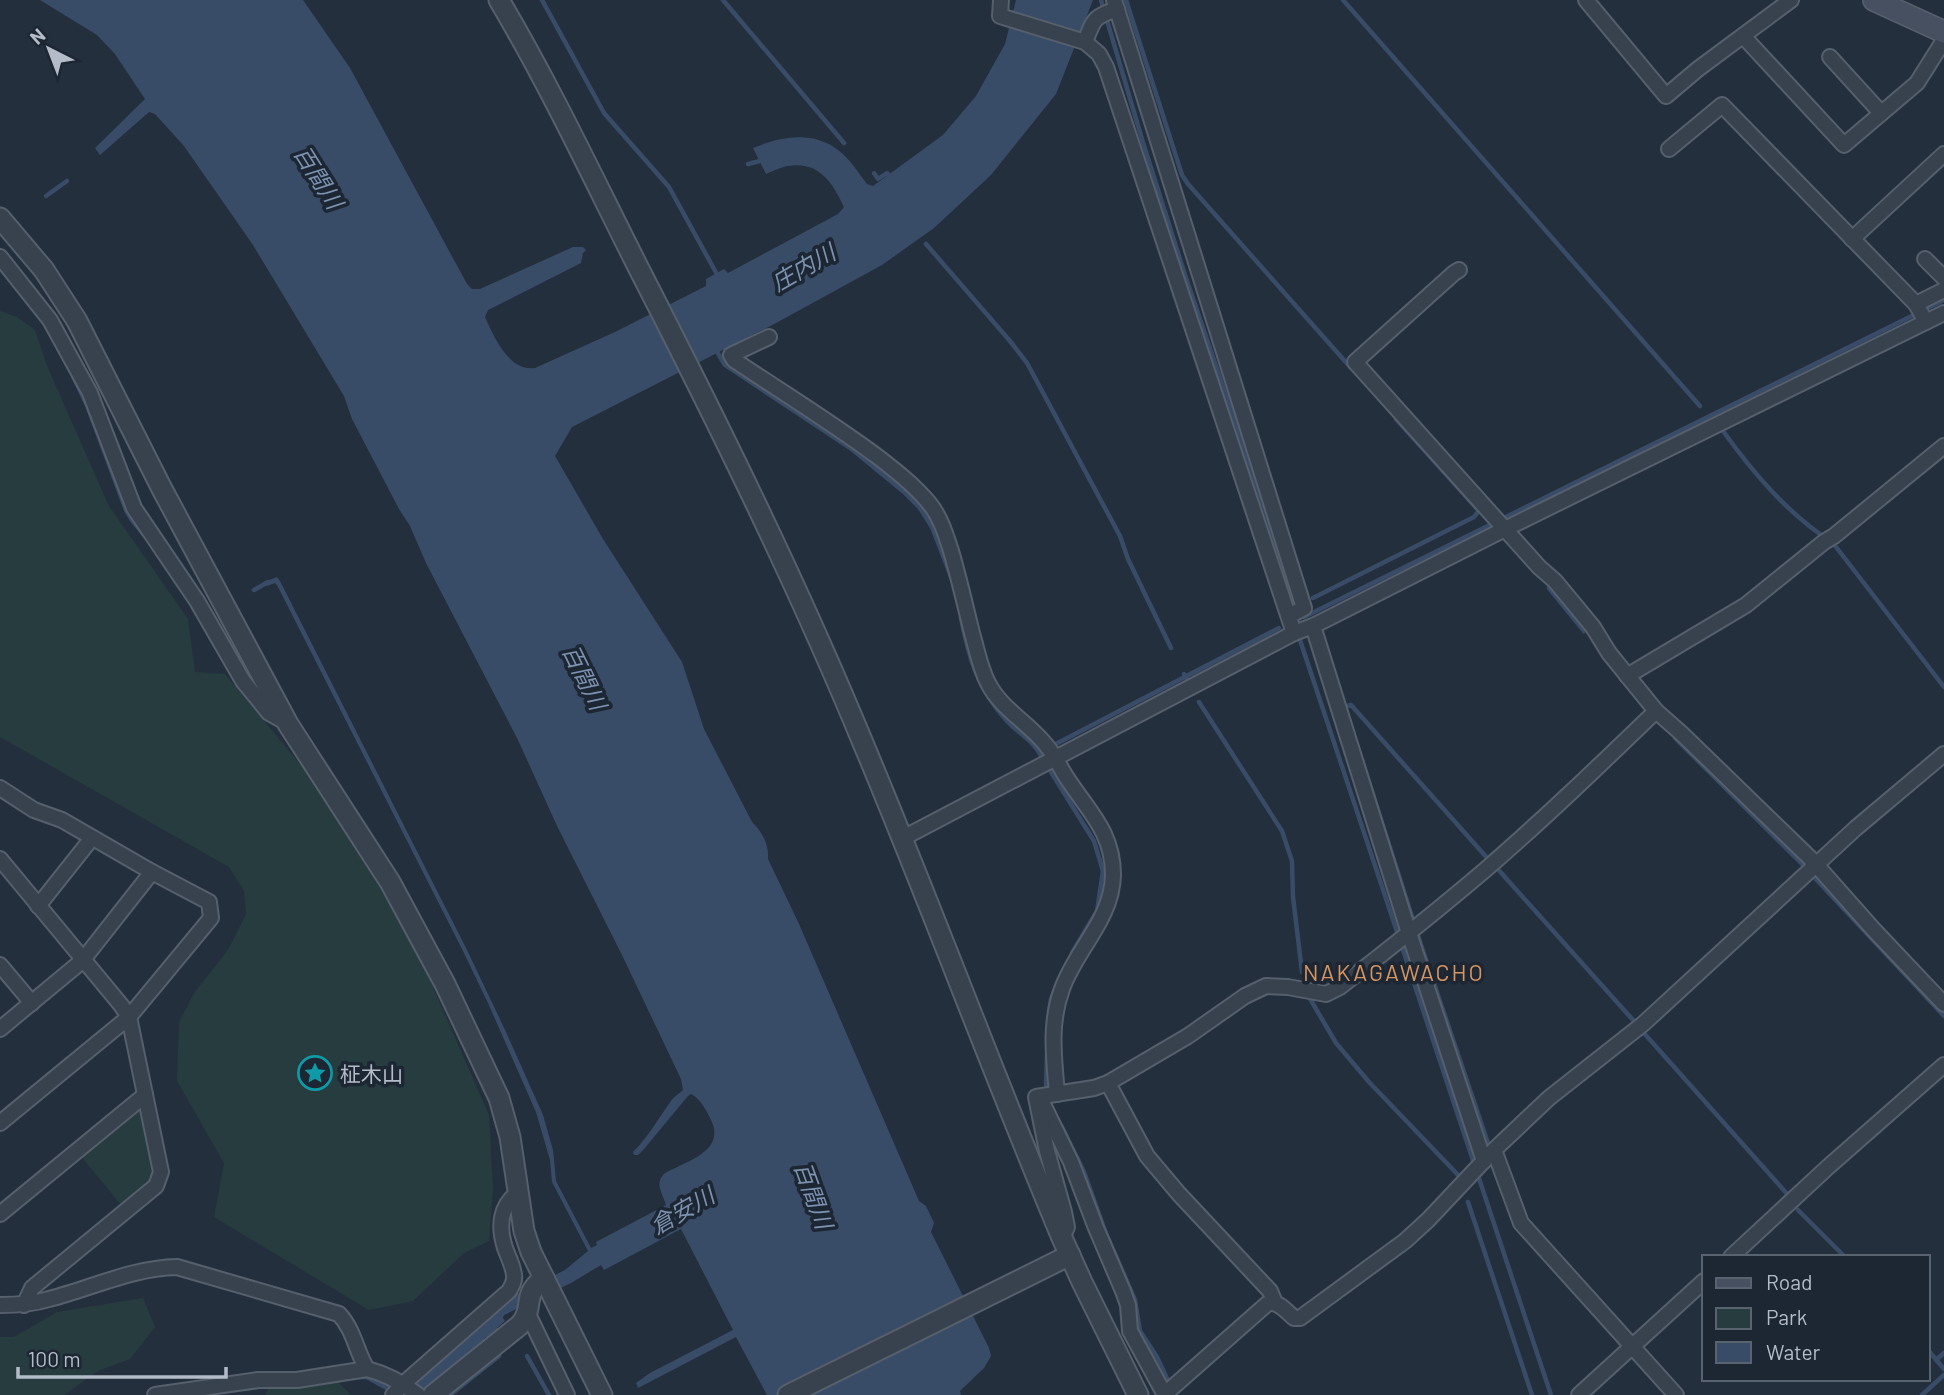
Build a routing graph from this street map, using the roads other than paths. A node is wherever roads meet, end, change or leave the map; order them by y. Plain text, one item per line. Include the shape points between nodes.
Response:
1 (499, 0) edge
2 (1001, 0) edge
3 (1586, 0) edge
4 (1791, 0) edge
5 (1874, 0) edge
6 (1115, 6) edge
7 (1944, 32) edge
8 (1743, 36) junction
9 (1944, 40) edge
10 (1082, 41) junction
11 (1830, 57) dead end
12 (1881, 113) junction
13 (1669, 149) dead end
14 (1944, 154) edge
15 (0, 218) edge
16 (1852, 239) junction
17 (0, 257) edge
18 (1925, 259) dead end
19 (6, 270) edge
20 (1459, 270) dead end
21 (1944, 278) edge
22 (1944, 290) edge
23 (1921, 313) junction
24 (1944, 313) edge
25 (769, 337) dead end
26 (1944, 446) edge
27 (1499, 523) junction
28 (1289, 616) junction
29 (1312, 626) junction
30 (1294, 633) junction
31 (1627, 676) junction
32 (1656, 711) junction
33 (288, 724) junction
34 (1050, 751) junction
35 (1944, 754) edge
36 (0, 788) edge
37 (92, 838) junction
38 (902, 838) junction
39 (0, 859) edge
40 (1816, 866) junction
41 (152, 872) junction
42 (38, 906) junction
43 (1408, 934) junction
44 (82, 961) junction
45 (0, 965) edge
46 (32, 1003) junction
47 (1944, 1004) edge
48 (129, 1017) junction
49 (0, 1029) edge
50 (1944, 1065) edge
51 (1108, 1083) junction
52 (1057, 1094) junction
53 (145, 1095) junction
54 (1039, 1096) junction
55 (0, 1123) edge
56 (1482, 1163) junction
57 (519, 1192) junction
58 (0, 1214) edge
59 (1066, 1246) junction
60 (1733, 1255) edge
61 (544, 1278) junction
62 (1702, 1283) edge
63 (1275, 1303) junction
64 (0, 1305) edge
65 (24, 1305) junction
66 (528, 1314) junction
67 (1632, 1345) junction
68 (367, 1368) junction
69 (397, 1390) edge
70 (1168, 1391) edge
71 (156, 1395) edge
72 (418, 1395) edge
73 (433, 1395) edge
74 (567, 1395) edge
75 (602, 1395) edge
76 (788, 1395) edge
77 (1138, 1395) edge
78 (1579, 1395) edge
79 (1676, 1395) edge

1 - 38 street via 566,123 790,576
2 - 10 street via 1000,16
3 - 8 street via 1666,96
4 - 8 street
5 - 7 main road
6 - 10 street via 1093,21
6 - 28 street via 1304,608
8 - 12 street via 1843,145
9 - 12 street via 1917,83
10 - 28 street via 1099,54 1112,81
11 - 12 street
13 - 16 street via 1722,105
14 - 16 street
15 - 33 street via 44,270 76,321
16 - 23 street
17 - 19 street
18 - 21 street
19 - 33 street via 50,320 90,393 134,508 197,601 243,681 270,713
20 - 27 street via 1355,362
22 - 23 street
23 - 24 street
23 - 27 street
25 - 34 street via 731,355 841,430 902,476 931,505 947,540 989,685
26 - 31 street via 1746,605
27 - 29 street
27 - 31 street via 1586,618
28 - 30 street
29 - 30 street
29 - 43 street
30 - 34 street
31 - 32 street
32 - 40 street
32 - 43 street via 1564,799
33 - 57 street via 384,872 445,984 499,1098
34 - 38 street
34 - 52 street via 1104,830 1113,875 1104,915 1071,968 1056,1006
35 - 40 street
36 - 37 street
37 - 41 street
37 - 42 street
38 - 59 street
39 - 42 street
40 - 47 street
40 - 56 street via 1643,1024 1549,1098
41 - 44 street
41 - 48 street via 209,902 211,918
42 - 44 street
43 - 51 street via 1326,994 1266,986
43 - 56 street
44 - 46 street
44 - 48 street
45 - 46 street
46 - 49 street
48 - 53 street
48 - 55 street
50 - 60 street
51 - 52 street
51 - 63 street via 1147,1156 1270,1291
52 - 54 street
53 - 58 street
53 - 65 street via 161,1172 156,1186 32,1288
54 - 59 street via 1039,1119 1065,1219
54 - 70 street via 1123,1291 1130,1331
56 - 63 street via 1405,1241 1300,1318
56 - 67 street via 1521,1223
57 - 61 street via 524,1231
57 - 69 street via 508,1200 502,1216 503,1243 514,1283
59 - 76 street via 1045,1268
59 - 77 street
61 - 66 street via 532,1287
61 - 75 street
62 - 67 street
63 - 70 street via 1266,1304
64 - 65 street
65 - 68 street via 136,1271 177,1267 339,1314 349,1324
66 - 73 street
66 - 74 street
67 - 78 street
67 - 79 street
68 - 69 street
68 - 71 street
69 - 72 street

